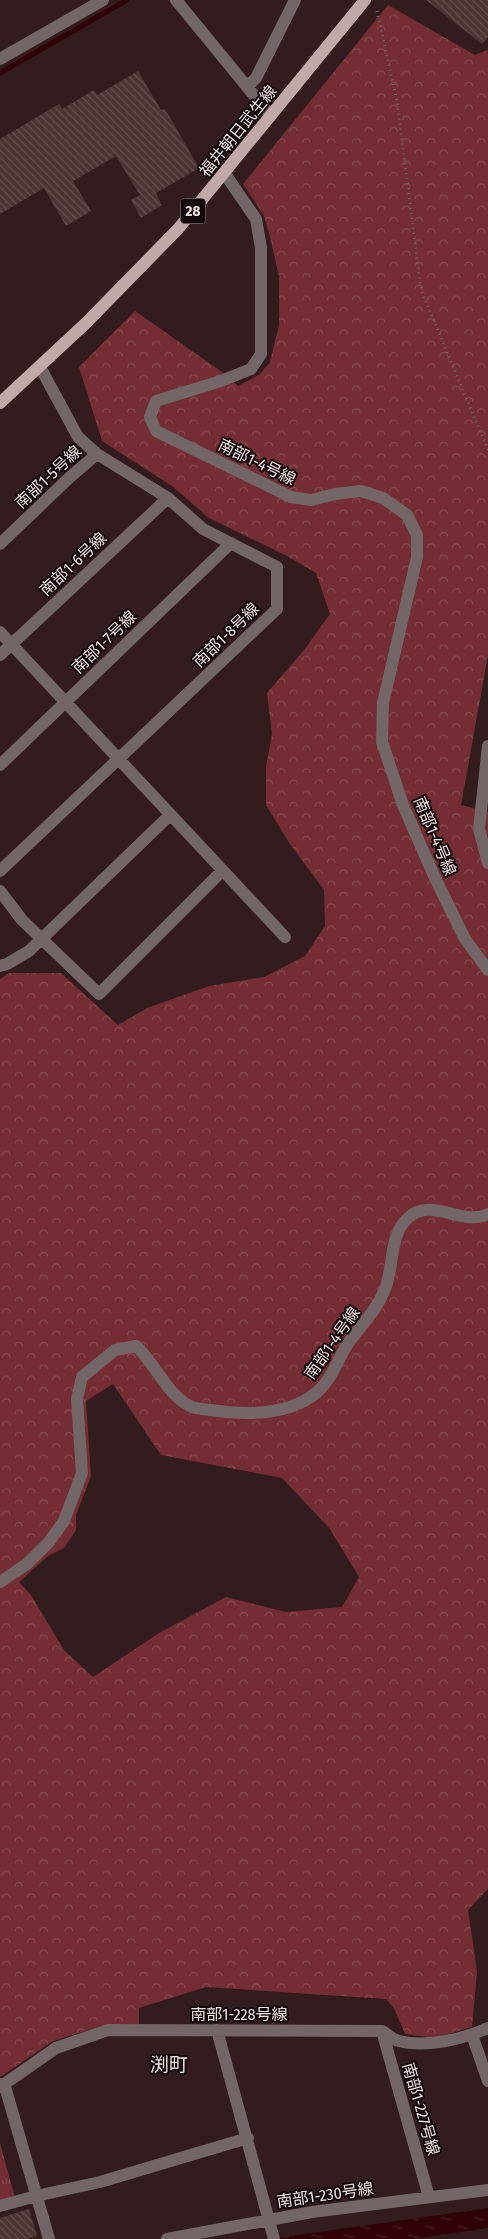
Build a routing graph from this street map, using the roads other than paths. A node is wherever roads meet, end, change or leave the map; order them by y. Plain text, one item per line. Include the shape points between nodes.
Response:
1 (103, 0) edge
2 (176, 0) edge
3 (295, 0) edge
4 (365, 0) edge
5 (0, 59) edge
6 (248, 87) junction
7 (271, 116) junction
8 (225, 174) junction
9 (40, 367) junction
10 (0, 403) edge
11 (97, 454) junction
12 (168, 498) junction
13 (231, 543) junction
14 (0, 544) edge
15 (0, 632) edge
16 (11, 644) junction
17 (0, 655) edge
18 (65, 702) junction
19 (488, 746) edge
20 (118, 759) junction
21 (0, 765) edge
22 (170, 815) junction
23 (488, 863) edge
24 (0, 871) edge
25 (222, 871) junction
26 (0, 891) edge
27 (285, 937) dead end
28 (42, 939) junction
29 (0, 966) edge
30 (488, 970) edge
31 (488, 1214) edge
32 (0, 1582) edge
33 (488, 2028) edge
34 (217, 2030) junction
35 (382, 2031) junction
36 (472, 2035) junction
37 (485, 2063) edge
38 (488, 2082) edge
39 (1, 2085) edge
40 (248, 2138) junction
41 (488, 2190) edge
42 (36, 2196) junction
43 (429, 2197) junction
44 (0, 2206) edge
45 (270, 2222) junction
46 (49, 2239) edge
47 (168, 2239) edge
48 (274, 2239) edge

1 - 5 street
2 - 6 street
3 - 6 street via 256,78
4 - 7 main road, 福井朝日武生線 / 28
6 - 7 street
7 - 8 main road, 福井朝日武生線 / 28
8 - 9 main road, 福井朝日武生線 / 28 via 130,280
8 - 30 street, 南部1-4号線 via 256,219 261,248 261,354 251,369 156,401 150,417 156,430 291,498 311,500 361,492 383,498 407,515 417,535 417,557 382,703 382,742 397,788 435,878 465,939
9 - 10 main road, 福井朝日武生線 / 28
9 - 11 street, 南部1-8号線 via 78,438
11 - 12 street, 南部1-8号線
11 - 14 street, 南部1-5号線
12 - 13 street, 南部1-8号線 via 203,529
12 - 16 street, 南部1-6号線
13 - 18 street, 南部1-7号線
13 - 20 street, 南部1-8号線 via 277,567 277,609
15 - 16 street
16 - 17 street, 南部1-6号線
16 - 18 street
18 - 20 street
18 - 21 street, 南部1-7号線
19 - 23 street via 478,830
20 - 22 street
20 - 24 street, 南部1-8号線
22 - 25 street
22 - 28 street
25 - 27 street
25 - 28 street via 99,994
26 - 28 street via 22,920
28 - 29 street via 29,951
31 - 32 street, 南部1-4号線 via 468,1216 432,1209 416,1211 407,1218 397,1237 386,1288 374,1313 347,1345 333,1373 317,1392 299,1404 265,1413 229,1413 193,1407 175,1396 136,1346 115,1350 82,1377 77,1399 82,1473 64,1521 27,1564
33 - 36 street, 南部1-228号線
34 - 35 street, 南部1-228号線
34 - 39 street, 南部1-228号線 via 108,2030 56,2048
34 - 40 street
35 - 36 street, 南部1-228号線 via 398,2041 435,2042
35 - 43 street, 南部1-227号線
36 - 37 street
37 - 38 street
39 - 42 street
40 - 42 street via 100,2182
40 - 45 street
41 - 43 street, 南部1-230号線
42 - 44 street
42 - 46 street
43 - 45 street, 南部1-230号線
45 - 47 street, 南部1-230号線
45 - 48 street

